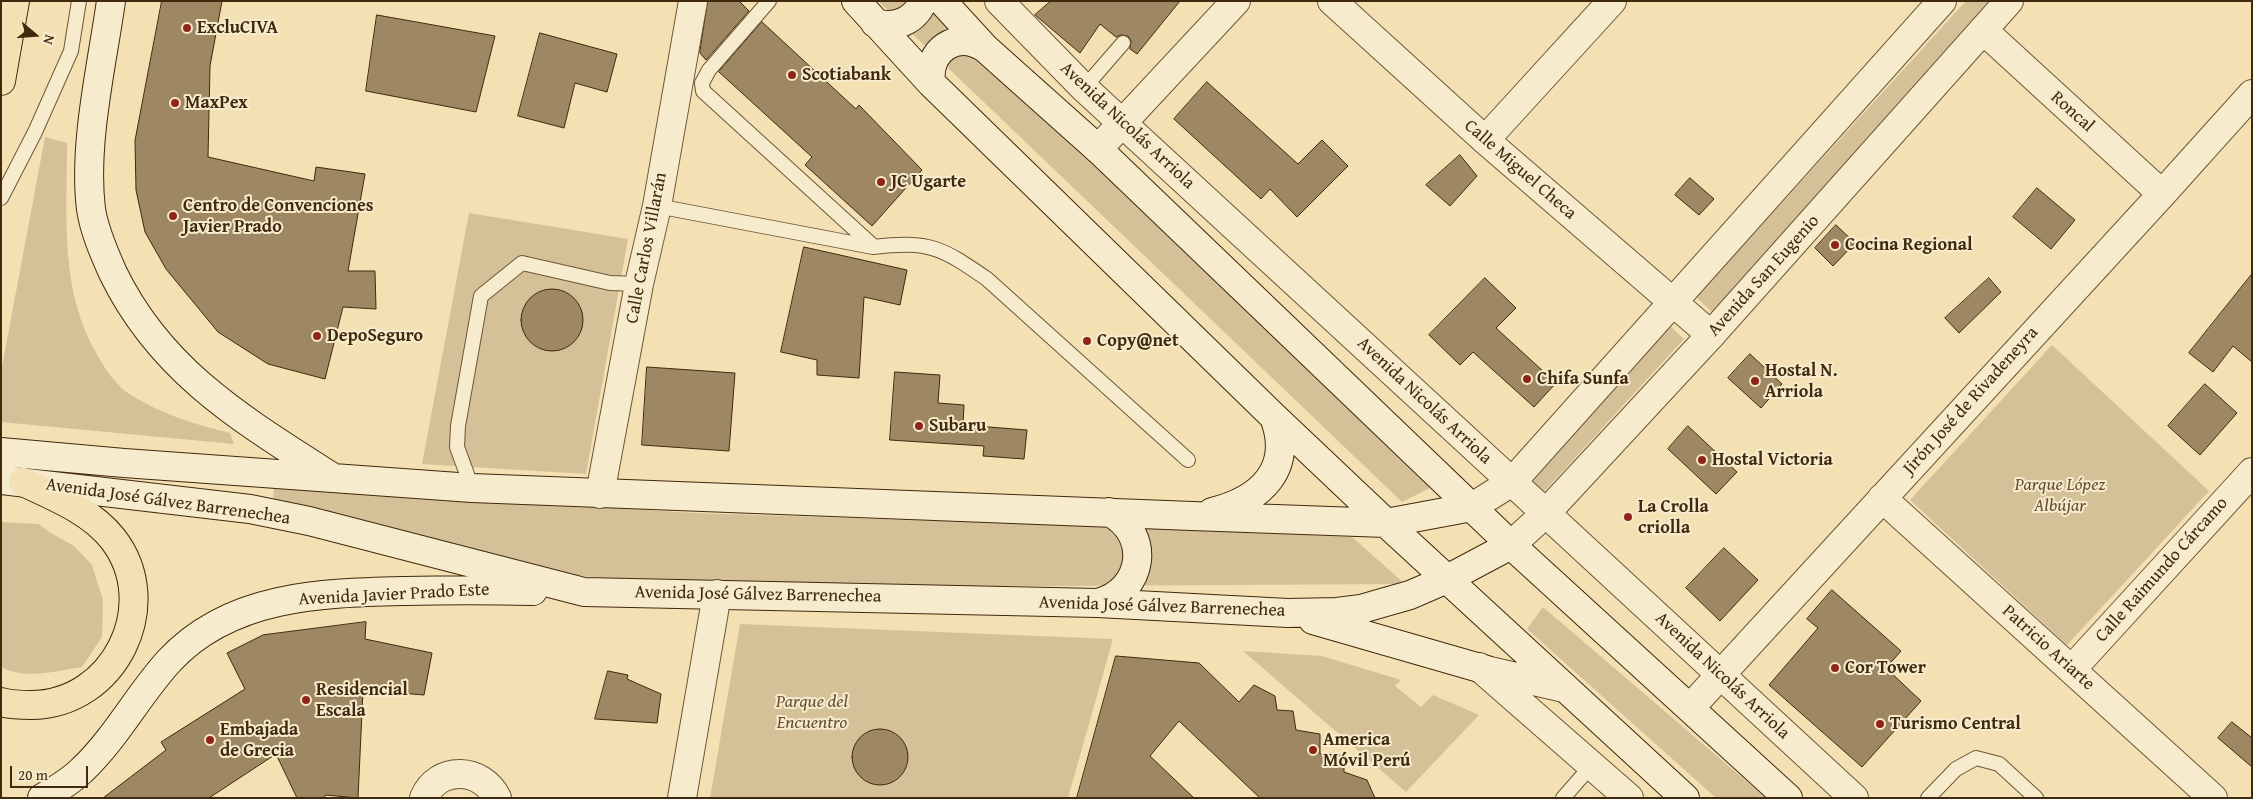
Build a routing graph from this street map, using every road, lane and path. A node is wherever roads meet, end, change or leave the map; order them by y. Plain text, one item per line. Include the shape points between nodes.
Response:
1 (15, 1) edge
2 (79, 1) edge
3 (112, 1) edge
4 (693, 1) edge
5 (768, 1) edge
6 (856, 1) edge
7 (923, 1) edge
8 (942, 1) edge
9 (999, 1) edge
10 (1236, 1) edge
11 (1332, 1) edge
12 (1612, 1) edge
13 (1942, 1) edge
14 (2009, 1) edge
15 (875, 23) junction
16 (1983, 30) junction
17 (1123, 43) dead end
18 (984, 48) junction
19 (1, 81) edge
20 (931, 83) junction
21 (1084, 88) junction
22 (2252, 94) edge
23 (1122, 123) junction
24 (1485, 140) junction
25 (1098, 149) junction
26 (2162, 194) junction
27 (1, 198) edge
28 (657, 206) junction
29 (873, 247) junction
30 (639, 284) junction
31 (1672, 303) junction
32 (1711, 335) junction
33 (1274, 417) junction
34 (6, 452) edge
35 (1188, 460) dead end
36 (2252, 472) edge
37 (334, 479) junction
38 (11, 481) edge
39 (1512, 482) junction
40 (472, 488) junction
41 (600, 494) junction
42 (1882, 498) junction
43 (1472, 507) junction
44 (1109, 512) junction
45 (1546, 513) junction
46 (1192, 516) junction
47 (1386, 524) junction
48 (1512, 545) junction
49 (1447, 579) junction
50 (584, 592) junction
51 (717, 594) junction
52 (1098, 603) junction
53 (1288, 613) junction
54 (1479, 667) junction
55 (2072, 669) junction
56 (1720, 675) junction
57 (1566, 689) junction
58 (1, 702) edge
59 (1690, 708) junction
60 (1592, 766) junction
61 (1660, 775) junction
62 (42, 798) edge
63 (424, 798) edge
64 (497, 798) edge
65 (682, 798) edge
66 (1563, 798) edge
67 (1629, 798) edge
68 (1639, 798) edge
69 (1685, 798) edge
70 (1788, 798) edge
71 (1854, 798) edge
72 (1928, 798) edge
73 (2036, 798) edge
74 (2213, 798) edge

1 - 19 highway
2 - 27 lane via 71,51
3 - 37 main road via 90,166 92,210 98,235 121,289 150,334 176,364 234,413
4 - 28 main road, Calle Carlos Villarán
5 - 29 lane via 710,70 702,83 702,91
6 - 15 main road
7 - 15 main road via 918,11 906,21 890,26
8 - 18 main road, Avenida Nicolás Arriola
9 - 21 main road, Avenida Nicolás Arriola
10 - 23 main road
11 - 24 main road, Calle Miguel Checa
12 - 24 main road
13 - 31 main road
14 - 16 main road, Avenida San Eugenio
15 - 20 main road
16 - 26 main road, Roncal
16 - 32 main road, Avenida San Eugenio
17 - 21 lane
18 - 20 main road via 965,40 945,46 932,63
18 - 25 main road, Avenida Nicolás Arriola
20 - 33 main road
21 - 23 main road, Avenida Nicolás Arriola
22 - 26 main road, Jirón José de Rivadeneyra
23 - 25 main road
23 - 39 main road, Avenida Nicolás Arriola
24 - 31 main road, Calle Miguel Checa
25 - 43 main road, Avenida Nicolás Arriola
26 - 42 main road, Jirón José de Rivadeneyra
28 - 29 lane
28 - 30 main road, Calle Carlos Villarán
29 - 35 lane via 917,245 936,248 955,257 987,279
30 - 40 lane via 610,283 522,263 481,296 457,447
30 - 41 main road, Calle Carlos Villarán
31 - 32 main road, Calle Miguel Checa
31 - 39 main road
32 - 45 main road, Avenida San Eugenio
33 - 46 main road via 1280,450 1275,470 1266,484 1242,501
33 - 47 main road
34 - 37 main road, Avenida José Gálvez Barrenechea
36 - 55 main road, Calle Raimundo Cárcamo
37 - 40 main road, Avenida José Gálvez Barrenechea
38 - 50 main road, Avenida José Gálvez Barrenechea via 250,509 309,521
38 - 58 highway via 84,513 112,538 130,573 133,608 126,640 112,664 95,683 78,694 48,704
39 - 43 main road
39 - 45 main road, Avenida Nicolás Arriola
40 - 41 main road, Avenida José Gálvez Barrenechea
41 - 44 main road, Avenida José Gálvez Barrenechea
42 - 55 main road, Patricio Ariarte
42 - 56 main road, Jirón José de Rivadeneyra
43 - 47 main road, Avenida José Gálvez Barrenechea
43 - 48 main road, Avenida Nicolás Arriola
44 - 46 main road, Avenida José Gálvez Barrenechea
44 - 52 main road via 1128,527 1136,543 1137,560 1132,577 1122,592
45 - 48 main road, Avenida San Eugenio
45 - 56 main road, Avenida Nicolás Arriola
46 - 47 main road, Avenida José Gálvez Barrenechea
47 - 49 main road
48 - 49 main road, Avenida José Gálvez Barrenechea
48 - 59 main road, Avenida Nicolás Arriola
49 - 53 main road, Avenida José Gálvez Barrenechea via 1410,595 1361,609
49 - 57 main road
50 - 51 main road, Avenida José Gálvez Barrenechea
50 - 62 main road, Avenida Javier Prado Este via 350,593 290,599 248,610 204,631 180,650 155,677 94,759
51 - 52 main road, Avenida José Gálvez Barrenechea
51 - 65 main road
52 - 53 main road, Avenida José Gálvez Barrenechea
53 - 54 main road
54 - 57 main road
54 - 60 main road
55 - 74 main road, Patricio Ariarte
56 - 59 main road, Jirón José de Rivadeneyra
56 - 71 main road, Avenida Nicolás Arriola
57 - 61 main road
59 - 70 main road, Avenida Nicolás Arriola
60 - 66 lane
60 - 67 main road
61 - 68 main road
61 - 69 main road
63 - 64 main road via 435,782 459,773 484,781
72 - 73 lane via 1956,769 1976,758 1999,764

